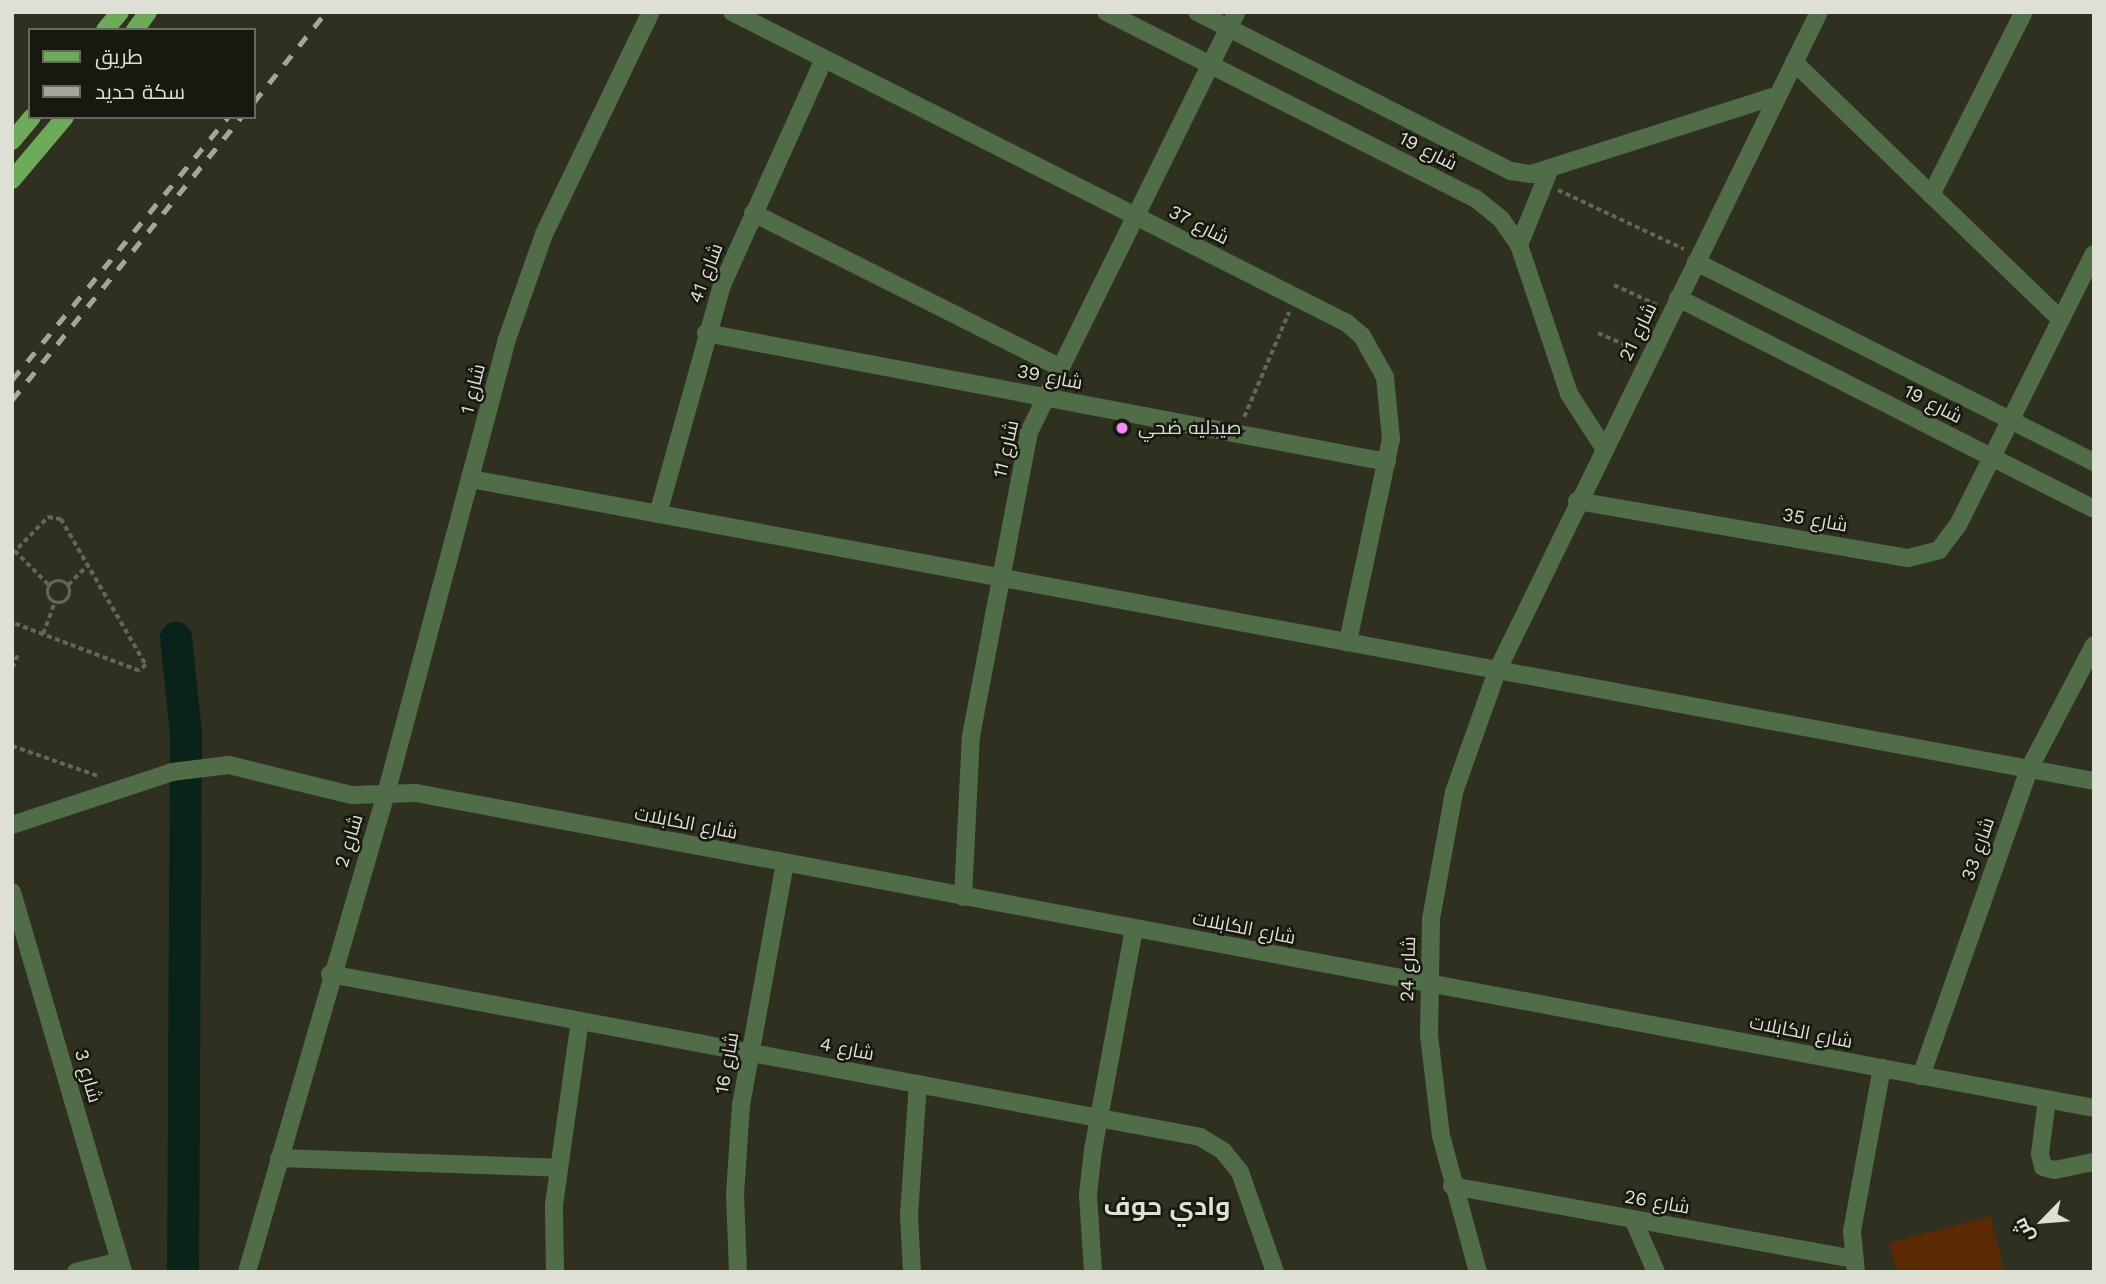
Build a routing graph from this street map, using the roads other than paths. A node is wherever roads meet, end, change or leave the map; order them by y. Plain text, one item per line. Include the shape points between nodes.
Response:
1 (120, 12) edge
2 (148, 12) edge
3 (651, 12) edge
4 (732, 12) edge
5 (1106, 12) edge
6 (1197, 12) edge
7 (1819, 12) edge
8 (2024, 12) edge
9 (1233, 20) edge
10 (107, 28) edge
11 (136, 28) edge
12 (824, 59) junction
13 (1794, 62) junction
14 (1211, 65) junction
15 (1778, 95) junction
16 (30, 119) edge
17 (63, 119) edge
18 (12, 141) edge
19 (1546, 177) junction
20 (12, 180) edge
21 (1931, 195) junction
22 (754, 213) junction
23 (1137, 217) junction
24 (1519, 245) junction
25 (2094, 254) edge
26 (1697, 259) junction
27 (1674, 305) junction
28 (2061, 320) junction
29 (706, 333) junction
30 (1061, 368) junction
31 (1046, 398) junction
32 (2011, 420) junction
33 (1604, 448) junction
34 (1992, 457) junction
35 (2094, 462) edge
36 (1387, 463) junction
37 (471, 479) junction
38 (1577, 501) junction
39 (2094, 509) edge
40 (658, 514) junction
41 (1000, 577) junction
42 (1348, 642) junction
43 (2094, 645) edge
44 (1497, 671) junction
45 (2029, 769) junction
46 (2094, 780) edge
47 (386, 794) junction
48 (12, 825) edge
49 (785, 863) junction
50 (12, 892) edge
51 (963, 897) junction
52 (1134, 929) junction
53 (330, 974) junction
54 (1428, 984) junction
55 (580, 1021) junction
56 (750, 1053) junction
57 (1882, 1068) junction
58 (1921, 1076) junction
59 (918, 1084) junction
60 (2047, 1099) junction
61 (2094, 1108) edge
62 (1099, 1118) junction
63 (279, 1158) junction
64 (2094, 1162) edge
65 (559, 1168) junction
66 (1452, 1186) junction
67 (1633, 1219) junction
68 (1855, 1265) edge
69 (122, 1266) edge
70 (76, 1272) edge
71 (247, 1272) edge
72 (555, 1272) edge
73 (738, 1272) edge
74 (912, 1272) edge
75 (1093, 1272) edge
76 (1275, 1272) edge
77 (1478, 1272) edge
78 (1656, 1272) edge

1 - 10 main road
2 - 11 main road
3 - 37 street, شارع 1 via 523,287
4 - 12 street, شارع 37
5 - 14 street, شارع 19
6 - 9 street, شارع 19
7 - 13 street, شارع 21
8 - 21 street
9 - 14 street, شارع 11
9 - 19 street, شارع 19 via 1511,171
12 - 22 street, شارع 41
12 - 23 street, شارع 37
13 - 15 street, شارع 21
13 - 21 street
14 - 23 street, شارع 11
14 - 24 street, شارع 19 via 1475,198 1501,219
15 - 19 street, شارع 19
15 - 26 street, شارع 21
16 - 18 main road
17 - 20 main road
19 - 24 street
21 - 28 street
22 - 29 street, شارع 41
22 - 30 street, شارع 39
23 - 30 street, شارع 11
23 - 36 street, شارع 37 via 1347,323 1374,351 1389,391
24 - 33 street, شارع 19 via 1570,394
25 - 28 street, شارع 35
26 - 27 street, شارع 21
26 - 32 street, شارع 19
27 - 33 street, شارع 21
27 - 34 street, شارع 19
28 - 32 street, شارع 35
29 - 31 street, شارع 39
29 - 40 street, شارع 41
30 - 31 street, شارع 11
31 - 36 street, شارع 39
31 - 41 street, شارع 11 via 1029,432
32 - 34 street, شارع 35
32 - 35 street, شارع 19
33 - 38 street, شارع 21
34 - 38 street, شارع 35 via 1951,539 1924,556 1908,558
34 - 39 street, شارع 19
36 - 42 street, شارع 37
37 - 40 street
37 - 47 street, شارع 1
38 - 44 street, شارع 21
40 - 41 street
41 - 42 street
41 - 51 street, شارع 11 via 971,736
42 - 44 street
43 - 45 street, شارع 33
44 - 45 street
44 - 54 street, شارع 24 via 1473,731 1445,830 1431,919
45 - 46 street
45 - 58 street, شارع 33
47 - 48 street, شارع 2 via 351,795 241,767 205,766 172,772
47 - 49 street, شارع الكابلات via 416,793
47 - 53 street, شارع 2
49 - 51 street, شارع الكابلات
49 - 56 street, شارع 16
50 - 69 street, شارع 3
51 - 52 street, شارع الكابلات
52 - 54 street, شارع الكابلات
52 - 62 street
53 - 55 street, شارع 4
53 - 63 street, شارع 2
54 - 57 street, شارع الكابلات
54 - 66 street, شارع 24 via 1433,1086
55 - 56 street, شارع 4
55 - 65 street
56 - 59 street, شارع 4
56 - 73 street, شارع 16 via 737,1150
57 - 58 street, شارع الكابلات
57 - 68 street via 1852,1231
58 - 60 street, شارع الكابلات
59 - 62 street, شارع 4
59 - 74 street via 909,1215
60 - 61 street, شارع الكابلات
60 - 64 street via 2043,1167 2055,1170
62 - 75 street via 1088,1194
62 - 76 street, شارع 4 via 1200,1138 1223,1151 1240,1172
63 - 65 street
63 - 71 street, شارع 2
65 - 72 street via 554,1205
66 - 67 street, شارع 26
66 - 77 street, شارع 24
67 - 68 street, شارع 26
67 - 78 street
69 - 70 street

